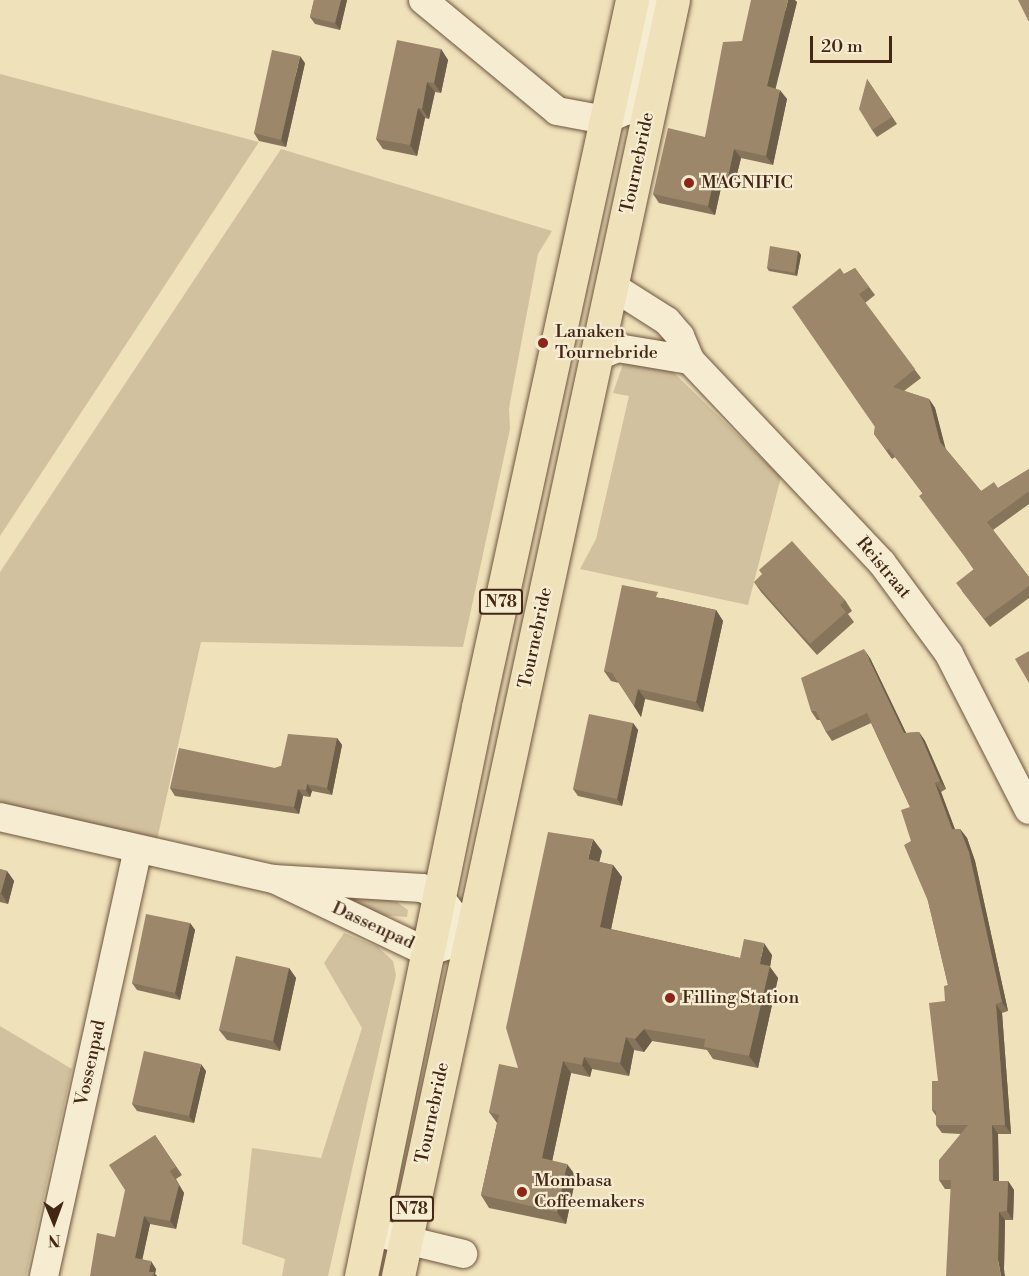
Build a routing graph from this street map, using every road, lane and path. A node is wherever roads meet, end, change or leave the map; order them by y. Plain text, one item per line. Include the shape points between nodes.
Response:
1 (423, 0) edge
2 (632, 0) edge
3 (656, 0) edge
4 (673, 0) edge
5 (605, 120) junction
6 (612, 286) junction
7 (598, 356) junction
8 (690, 360) junction
9 (1029, 810) edge
10 (0, 817) edge
11 (138, 850) junction
12 (274, 879) junction
13 (439, 896) junction
14 (471, 938) junction
15 (427, 952) junction
16 (369, 1231) junction
17 (406, 1237) junction
18 (463, 1254) dead end
19 (44, 1276) edge
20 (362, 1276) edge
21 (398, 1276) edge

1 - 5 street via 557,111
2 - 5 main road, N78
3 - 5 street via 625,111
4 - 6 main road, Tournebride / N78
5 - 13 main road, N78
6 - 7 main road, Tournebride / N78
6 - 8 street, Reistraat via 667,321 680,336
7 - 8 street via 618,348
7 - 14 main road, Tournebride / N78
8 - 9 street, Reistraat via 882,563 949,654
10 - 11 street, Dassenpad
11 - 12 street, Dassenpad
11 - 19 street, Vossenpad
12 - 13 street, Dassenpad via 422,888
12 - 15 street, Dassenpad
13 - 14 street
13 - 15 main road, N78
14 - 15 street, Dassenpad
14 - 17 main road, Tournebride / N78
15 - 16 main road, N78
16 - 17 street
16 - 20 main road, N78
17 - 18 street
17 - 21 main road, Tournebride / N78

